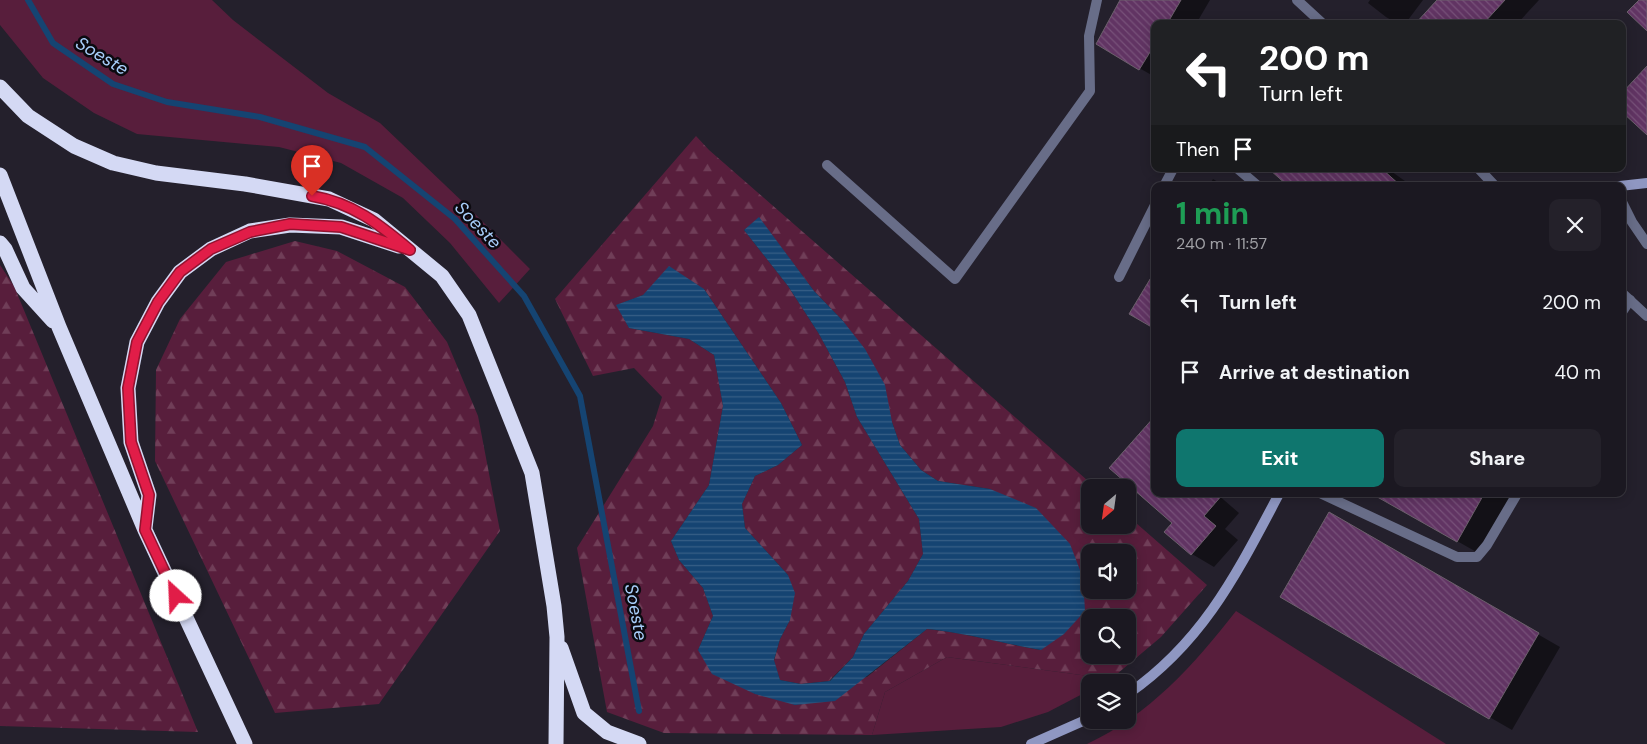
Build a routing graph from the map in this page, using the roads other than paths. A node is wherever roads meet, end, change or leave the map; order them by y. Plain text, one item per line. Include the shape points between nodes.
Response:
1 (1096, 0) edge
2 (1297, 0) edge
3 (1319, 20) edge
4 (0, 87) edge
5 (827, 166) dead end
6 (1242, 172) edge
7 (1482, 172) edge
8 (0, 175) edge
9 (1253, 182) edge
10 (1491, 182) edge
11 (1647, 183) edge
12 (1626, 185) edge
13 (1626, 210) edge
14 (1151, 213) edge
15 (0, 243) edge
16 (1647, 244) edge
17 (410, 250) junction
18 (1119, 277) dead end
19 (1626, 296) edge
20 (1647, 316) edge
21 (60, 327) junction
22 (1277, 497) edge
23 (1328, 497) edge
24 (1515, 497) edge
25 (145, 530) junction
26 (557, 637) junction
27 (1136, 687) edge
28 (1081, 722) edge
29 (245, 744) edge
30 (556, 744) edge
31 (639, 744) edge
32 (1030, 744) edge

1 - 5 street via 1089,36 1090,91 955,279
2 - 3 street
4 - 17 highway via 28,116 74,146 113,163 156,173 329,199 374,220
6 - 9 street
7 - 10 street
8 - 21 highway
11 - 12 street
13 - 16 street
14 - 18 street
15 - 21 highway via 23,288
17 - 25 highway via 341,227 290,224 250,232 211,249 180,272 158,302 137,342 128,388 131,442 149,495
17 - 26 highway via 442,276 469,315 532,473
19 - 20 street
21 - 25 highway
22 - 27 street via 1236,576 1210,613 1177,652
23 - 24 street via 1456,557 1477,557
25 - 29 highway
26 - 30 highway
26 - 31 highway via 584,713 608,732
28 - 32 street

